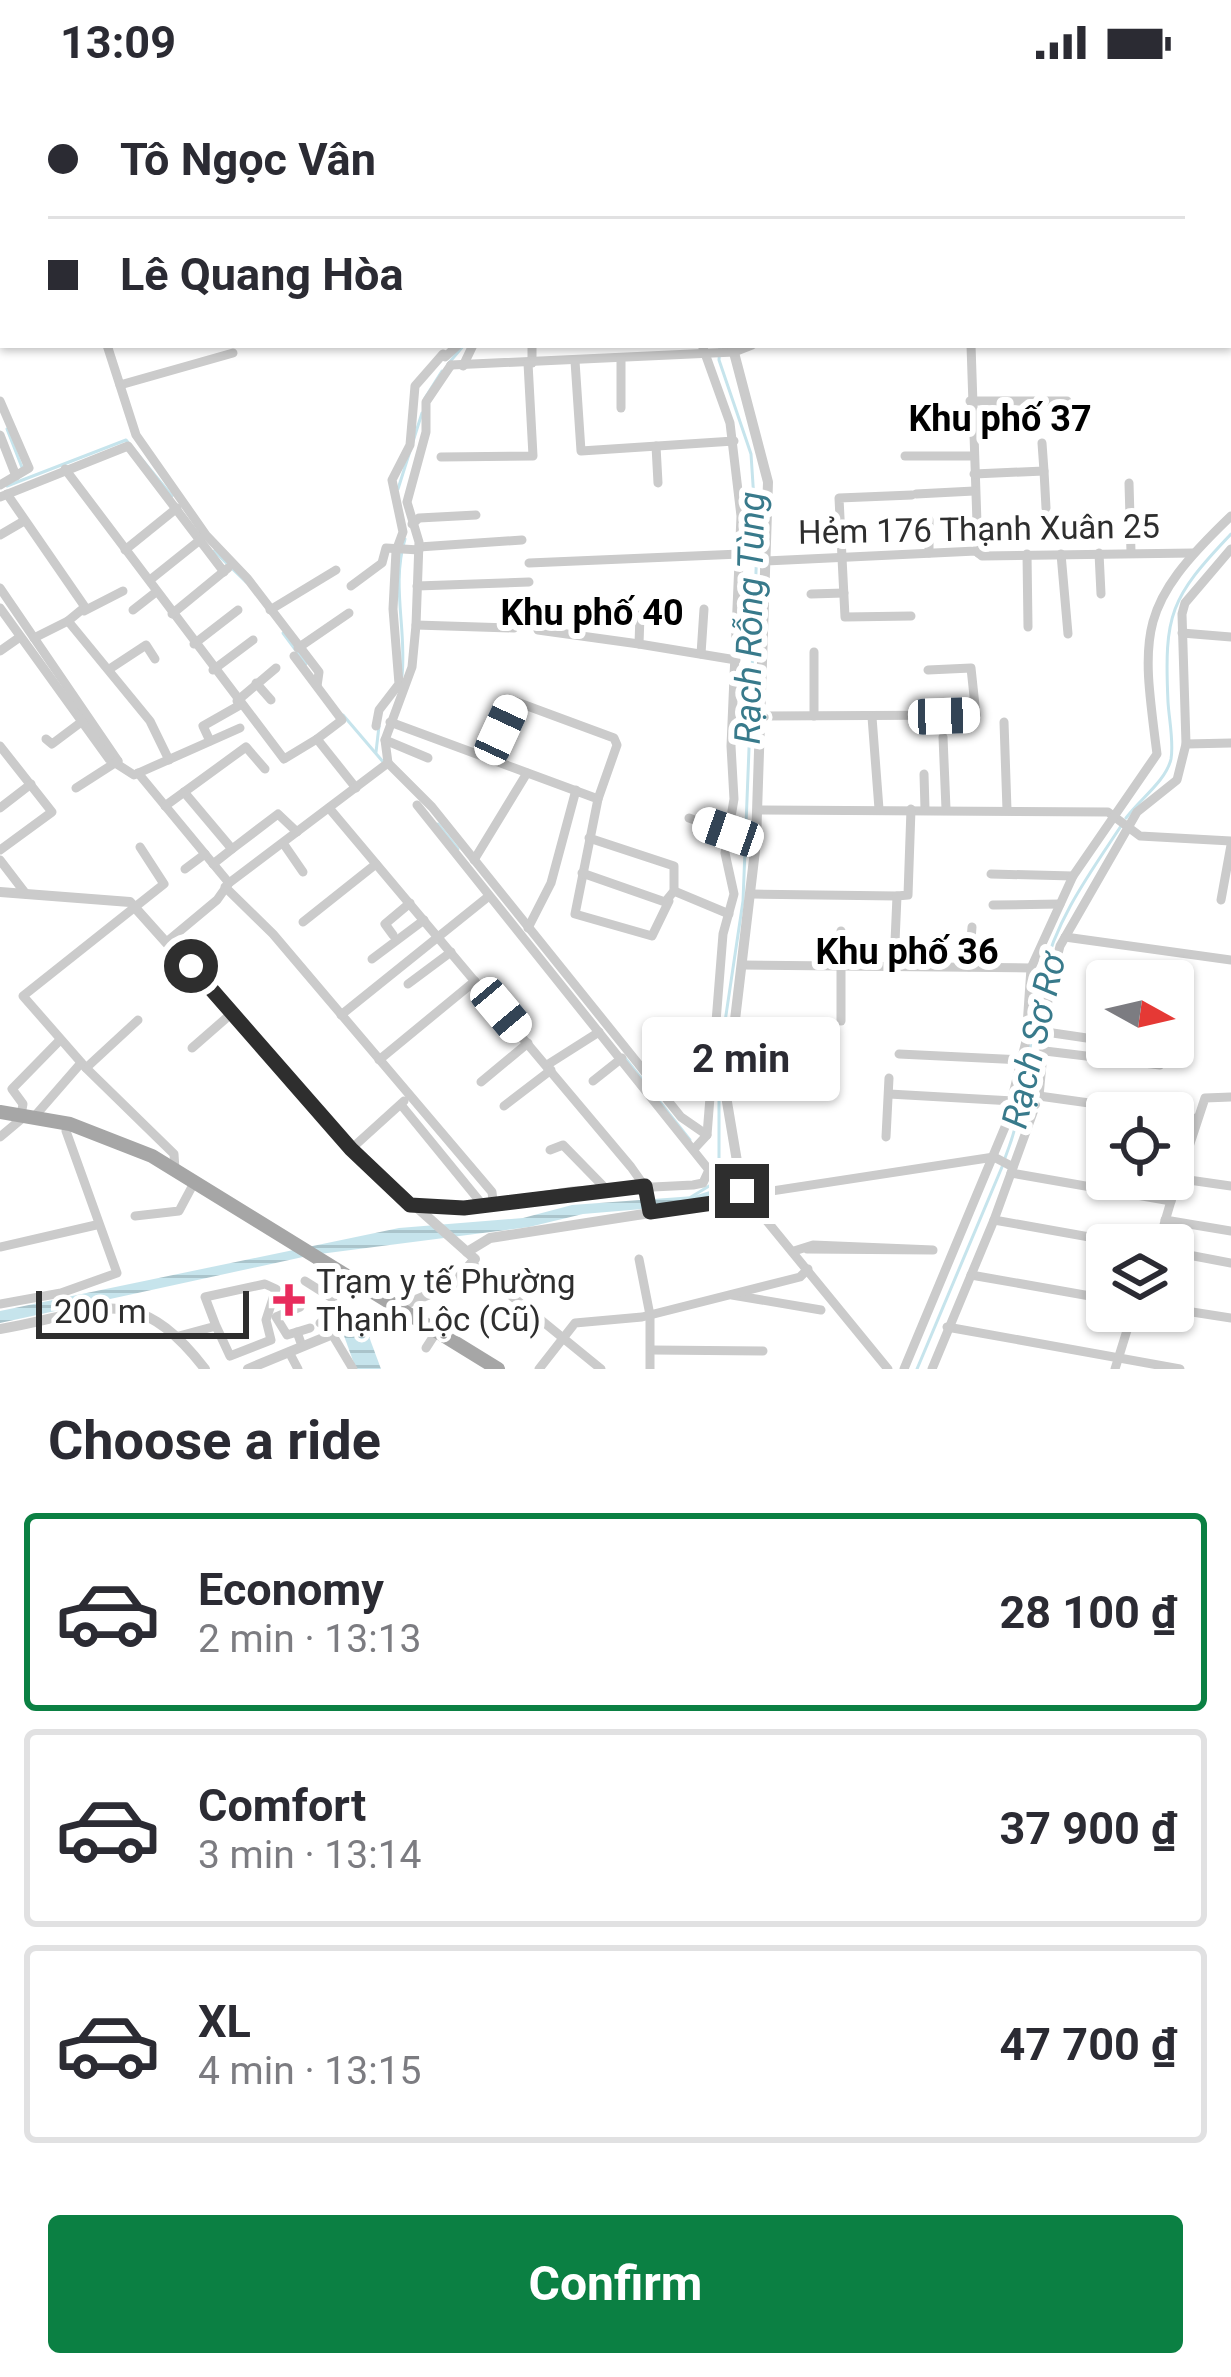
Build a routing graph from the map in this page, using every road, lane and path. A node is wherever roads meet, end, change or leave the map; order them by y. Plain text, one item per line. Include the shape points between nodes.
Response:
1 (111, 348) edge
2 (471, 348) edge
3 (532, 348) edge
4 (582, 348) edge
5 (705, 348) edge
6 (971, 348) edge
7 (732, 349) edge
8 (652, 350) edge
9 (233, 353) dead end
10 (624, 353) edge
11 (444, 356) edge
12 (579, 361) junction
13 (530, 363) junction
14 (464, 366) junction
15 (120, 385) junction
16 (0, 401) edge
17 (970, 401) junction
18 (1067, 401) dead end
19 (621, 408) dead end
20 (0, 436) edge
21 (734, 441) junction
22 (1042, 443) dead end
23 (656, 446) junction
24 (904, 455) dead end
25 (973, 456) junction
26 (441, 457) dead end
27 (65, 469) junction
28 (1044, 471) junction
29 (974, 474) junction
30 (16, 476) junction
31 (658, 483) dead end
32 (1129, 483) dead end
33 (974, 491) junction
34 (2, 492) edge
35 (180, 506) junction
36 (1046, 508) dead end
37 (476, 514) dead end
38 (1231, 516) edge
39 (929, 520) dead end
40 (24, 521) junction
41 (412, 524) junction
42 (0, 535) edge
43 (523, 540) dead end
44 (200, 541) junction
45 (410, 548) junction
46 (1231, 548) edge
47 (125, 550) junction
48 (929, 553) junction
49 (978, 553) junction
50 (1099, 553) junction
51 (1131, 553) junction
52 (1193, 553) junction
53 (740, 554) junction
54 (1027, 554) junction
55 (1061, 554) junction
56 (842, 557) junction
57 (766, 561) junction
58 (529, 563) dead end
59 (228, 568) junction
60 (336, 570) dead end
61 (150, 580) junction
62 (529, 582) dead end
63 (351, 586) dead end
64 (417, 586) junction
65 (0, 588) edge
66 (123, 592) dead end
67 (157, 592) junction
68 (844, 593) junction
69 (811, 594) dead end
70 (1100, 594) dead end
71 (0, 608) edge
72 (704, 609) dead end
73 (133, 610) dead end
74 (238, 610) dead end
75 (270, 610) junction
76 (84, 611) junction
77 (349, 613) dead end
78 (172, 614) junction
79 (640, 615) dead end
80 (911, 616) dead end
81 (68, 621) junction
82 (416, 625) junction
83 (1028, 627) dead end
84 (514, 628) dead end
85 (538, 629) dead end
86 (1182, 633) junction
87 (1068, 634) dead end
88 (20, 637) junction
89 (1231, 637) edge
90 (34, 638) junction
91 (254, 640) dead end
92 (194, 644) junction
93 (639, 644) junction
94 (0, 651) edge
95 (296, 652) junction
96 (814, 652) dead end
97 (701, 654) junction
98 (155, 659) dead end
99 (736, 659) junction
100 (111, 668) junction
101 (275, 668) dead end
102 (213, 670) junction
103 (928, 670) dead end
104 (256, 683) junction
105 (271, 700) dead end
106 (238, 703) junction
107 (762, 716) junction
108 (814, 716) junction
109 (872, 717) junction
110 (390, 722) junction
111 (1004, 722) dead end
112 (80, 723) junction
113 (376, 726) dead end
114 (240, 728) dead end
115 (943, 737) dead end
116 (46, 739) dead end
117 (317, 739) junction
118 (385, 740) junction
119 (210, 741) junction
120 (1231, 743) edge
121 (1186, 744) junction
122 (0, 746) edge
123 (428, 758) dead end
124 (488, 758) junction
125 (170, 760) junction
126 (118, 761) junction
127 (12, 763) junction
128 (385, 766) junction
129 (266, 769) dead end
130 (0, 773) edge
131 (138, 773) junction
132 (527, 773) junction
133 (923, 774) dead end
134 (32, 784) junction
135 (76, 788) dead end
136 (356, 788) junction
137 (575, 790) junction
138 (184, 792) junction
139 (737, 797) junction
140 (598, 799) junction
141 (417, 805) dead end
142 (165, 806) junction
143 (756, 806) junction
144 (0, 808) edge
145 (329, 808) junction
146 (879, 809) junction
147 (911, 809) junction
148 (925, 809) junction
149 (946, 809) junction
150 (1007, 810) junction
151 (1114, 815) junction
152 (689, 818) dead end
153 (1127, 827) junction
154 (297, 832) junction
155 (728, 832) junction
156 (589, 838) junction
157 (283, 842) junction
158 (1231, 843) edge
159 (140, 848) dead end
160 (232, 849) junction
161 (0, 850) edge
162 (0, 860) edge
163 (213, 864) junction
164 (376, 864) junction
165 (473, 865) junction
166 (303, 872) dead end
167 (582, 873) junction
168 (991, 874) dead end
169 (1072, 876) junction
170 (227, 885) junction
171 (0, 892) edge
172 (752, 893) junction
173 (26, 894) junction
174 (489, 896) junction
175 (672, 896) junction
176 (897, 896) junction
177 (1221, 900) dead end
178 (410, 904) junction
179 (1060, 904) junction
180 (993, 905) dead end
181 (134, 906) junction
182 (729, 914) junction
183 (424, 920) junction
184 (302, 922) dead end
185 (972, 927) dead end
186 (528, 928) junction
187 (842, 931) dead end
188 (393, 935) dead end
189 (438, 936) junction
190 (1065, 937) junction
191 (169, 940) junction
192 (919, 948) dead end
193 (451, 952) junction
194 (372, 959) dead end
195 (1231, 960) edge
196 (743, 965) junction
197 (841, 965) junction
198 (894, 965) junction
199 (918, 965) junction
200 (969, 967) junction
201 (1031, 968) junction
202 (475, 981) junction
203 (409, 984) dead end
204 (232, 1013) junction
205 (341, 1015) junction
206 (138, 1020) dead end
207 (841, 1021) dead end
208 (599, 1031) junction
209 (1046, 1032) junction
210 (1086, 1038) edge
211 (60, 1040) junction
212 (528, 1043) junction
213 (192, 1048) dead end
214 (1045, 1052) junction
215 (899, 1054) dead end
216 (1086, 1057) edge
217 (622, 1058) junction
218 (379, 1060) junction
219 (1022, 1060) junction
220 (83, 1065) junction
221 (549, 1068) junction
222 (889, 1078) dead end
223 (593, 1081) dead end
224 (481, 1082) dead end
225 (889, 1094) junction
226 (1039, 1096) junction
227 (1231, 1097) edge
228 (405, 1100) junction
229 (1013, 1101) junction
230 (1086, 1103) edge
231 (504, 1106) dead end
232 (0, 1112) edge
233 (27, 1116) junction
234 (70, 1124) junction
235 (707, 1135) junction
236 (886, 1137) dead end
237 (1194, 1137) edge
238 (1, 1140) edge
239 (695, 1148) junction
240 (351, 1149) junction
241 (550, 1150) dead end
242 (994, 1157) junction
243 (175, 1170) junction
244 (1012, 1170) junction
245 (194, 1181) junction
246 (1194, 1181) edge
247 (1086, 1185) edge
248 (1231, 1186) edge
249 (606, 1189) junction
250 (647, 1189) junction
251 (744, 1193) junction
252 (1161, 1200) edge
253 (488, 1202) junction
254 (1171, 1202) joint
255 (410, 1205) junction
256 (650, 1210) junction
257 (135, 1216) dead end
258 (994, 1220) junction
259 (1165, 1220) junction
260 (1164, 1224) edge
261 (96, 1225) junction
262 (1231, 1231) edge
263 (1086, 1236) edge
264 (0, 1247) edge
265 (794, 1250) junction
266 (954, 1250) junction
267 (1194, 1256) edge
268 (471, 1258) junction
269 (639, 1258) dead end
270 (1231, 1263) edge
271 (808, 1269) junction
272 (971, 1275) junction
273 (305, 1281) dead end
274 (724, 1294) junction
275 (1086, 1295) edge
276 (0, 1304) edge
277 (397, 1306) junction
278 (300, 1307) dead end
279 (821, 1310) dead end
280 (1194, 1312) edge
281 (338, 1313) junction
282 (650, 1315) junction
283 (1231, 1318) edge
284 (216, 1326) junction
285 (947, 1327) junction
286 (0, 1329) edge
287 (437, 1331) junction
288 (297, 1332) junction
289 (337, 1332) junction
290 (1124, 1332) edge
291 (179, 1336) junction
292 (562, 1336) junction
293 (426, 1348) dead end
294 (296, 1349) junction
295 (245, 1350) junction
296 (652, 1350) junction
297 (764, 1351) dead end
298 (1094, 1353) junction
299 (1114, 1356) junction
300 (352, 1366) edge
301 (253, 1368) edge
302 (205, 1369) edge
303 (298, 1369) edge
304 (334, 1369) edge
305 (498, 1369) edge
306 (539, 1369) edge
307 (601, 1369) edge
308 (650, 1369) edge
309 (888, 1369) edge
310 (904, 1369) edge
311 (932, 1369) edge
312 (1090, 1369) edge
313 (1115, 1369) edge
314 (1180, 1369) edge

1 - 15 street
2 - 14 street
3 - 13 street
4 - 12 street
5 - 7 street
5 - 8 street
5 - 21 street
6 - 17 street
7 - 57 street via 768,475
8 - 10 street
9 - 15 street
10 - 12 street
10 - 19 street
11 - 14 street
11 - 41 street via 426,402 407,502
11 - 45 street via 415,386 410,445 392,480
12 - 13 street
12 - 23 street via 580,451
13 - 14 street
13 - 26 street via 532,456
15 - 35 street via 136,435
16 - 30 street via 29,468
17 - 18 street
17 - 25 street
20 - 30 street
21 - 23 street
21 - 53 street
22 - 28 street
23 - 31 street
24 - 25 street
25 - 29 street
27 - 34 street
27 - 35 street via 128,446
27 - 47 street
28 - 29 street
28 - 36 street
29 - 33 street
30 - 34 street
32 - 51 street
33 - 49 street
33 - 56 street via 839,498
34 - 40 street
35 - 44 street
35 - 47 street
35 - 59 street
37 - 41 street
38 - 52 street
39 - 48 street
40 - 42 street
40 - 76 street
41 - 45 street
43 - 45 street
44 - 59 street
44 - 61 street
45 - 63 street via 386,548 382,563
45 - 64 street
45 - 113 street via 393,609 400,683
46 - 86 street via 1185,603
47 - 61 street
48 - 49 street, Hẻm 176 Thạnh Xuân 25
48 - 56 street, Hẻm 176 Thạnh Xuân 25
49 - 54 street, Hẻm 176 Thạnh Xuân 25
50 - 51 street, Hẻm 176 Thạnh Xuân 25
50 - 55 street, Hẻm 176 Thạnh Xuân 25
50 - 70 street
51 - 52 street, Hẻm 176 Thạnh Xuân 25
52 - 151 street via 1147,632 1157,754
53 - 58 street
53 - 99 street
54 - 55 street, Hẻm 176 Thạnh Xuân 25
54 - 83 street
55 - 87 street
56 - 57 street, Hẻm 176 Thạnh Xuân 25
56 - 68 street
57 - 107 street
59 - 75 street
59 - 78 street
60 - 75 street
61 - 67 street
62 - 64 street
64 - 82 street
65 - 90 street
66 - 76 street
67 - 73 street
67 - 78 street
68 - 69 street
68 - 80 street via 845,617
71 - 88 street
72 - 97 street
74 - 92 street
75 - 95 street
76 - 81 street
77 - 95 street
78 - 92 street
79 - 93 street
81 - 90 street
81 - 100 street
82 - 84 street
82 - 110 street via 412,667
85 - 93 street
86 - 89 street
86 - 121 street
88 - 94 street
88 - 112 street
90 - 126 street
91 - 102 street
92 - 102 street
93 - 97 street
95 - 117 street via 342,720
96 - 108 street
97 - 99 street
98 - 100 street via 146,646
99 - 139 street
100 - 125 street
101 - 104 street
102 - 106 street
103 - 109 street via 971,668 976,715
104 - 105 street
104 - 106 street
106 - 117 street via 284,759
106 - 119 street via 203,726
107 - 108 street
107 - 143 street
108 - 109 street
109 - 146 street
110 - 118 street
110 - 124 street
111 - 150 street
112 - 116 street via 52,744
112 - 126 street
114 - 119 street
115 - 149 street
117 - 136 street
118 - 123 street
118 - 128 street
119 - 125 street
120 - 121 street
121 - 153 street via 1177,780
122 - 127 street
124 - 132 street
124 - 140 street via 514,701 534,708 614,738
125 - 131 street
126 - 131 street
126 - 135 street
127 - 130 street
127 - 134 street
128 - 136 street
128 - 165 street
129 - 138 street via 246,747
131 - 142 street
132 - 137 street
132 - 165 street
133 - 148 street
134 - 144 street
134 - 161 street via 52,812
136 - 145 street
137 - 140 street
137 - 186 street via 551,883
138 - 142 street
138 - 160 street
139 - 143 street
139 - 155 street
140 - 156 street
141 - 165 street
142 - 163 street via 195,861
143 - 146 street
143 - 172 street
145 - 154 street
145 - 164 street
146 - 147 street
147 - 148 street
147 - 176 street via 908,895
148 - 149 street
149 - 150 street
150 - 151 street
151 - 153 street
151 - 169 street
152 - 155 street
153 - 158 street via 1140,836
153 - 190 street
154 - 157 street
154 - 160 street via 278,814
155 - 182 street
156 - 167 street
156 - 175 street via 674,866
157 - 166 street
157 - 170 street
158 - 177 street
159 - 181 street via 164,884
160 - 163 street
162 - 173 street
163 - 170 street
164 - 178 street
164 - 184 street
165 - 174 street
165 - 186 street
167 - 175 street
167 - 175 street via 573,909 580,917 652,936
168 - 169 street
169 - 179 street
170 - 191 street
170 - 205 street
171 - 173 street
172 - 176 street
172 - 196 street
173 - 181 street via 118,898
174 - 189 street
174 - 208 street
175 - 182 street
176 - 198 street
178 - 183 street
178 - 188 street via 385,924
179 - 180 street
179 - 201 street
181 - 191 street
181 - 211 street via 23,996
182 - 235 street via 702,1031
183 - 189 street
183 - 194 street
185 - 200 street
186 - 235 street via 681,1117
187 - 197 street
189 - 193 street
189 - 205 street
190 - 195 street
190 - 209 street
191 - 204 street
192 - 199 street
193 - 202 street
193 - 203 street
196 - 197 street
196 - 251 street via 726,1096
197 - 198 street
197 - 207 street
198 - 199 street
199 - 200 street
200 - 201 street
201 - 219 street
202 - 212 street
202 - 218 street
204 - 213 street
204 - 240 street
205 - 218 street
206 - 220 street
208 - 217 street
208 - 221 street
209 - 210 street
209 - 214 street
211 - 220 street
211 - 233 street via 12,1089
212 - 221 street
212 - 224 street
214 - 216 street
214 - 226 street
215 - 219 street
217 - 223 street
217 - 239 street
218 - 228 street
219 - 229 street
220 - 233 street
220 - 243 street via 174,1154
221 - 231 street
221 - 250 street
222 - 225 street
225 - 229 street
225 - 236 street
226 - 230 street
226 - 244 street
227 - 237 street via 1205,1098
228 - 240 street
228 - 253 street
229 - 242 street
232 - 233 main road
233 - 234 main road
233 - 238 street
234 - 243 main road
234 - 261 street
235 - 239 street
239 - 250 street via 709,1170 703,1183
240 - 255 street
241 - 249 street via 563,1145
242 - 244 street
242 - 251 street
242 - 266 street
243 - 245 main road
244 - 247 street
244 - 258 street
245 - 257 street via 179,1210
245 - 277 main road
246 - 248 street
249 - 250 street
249 - 253 street
250 - 256 street
251 - 256 street
251 - 265 street
252 - 254 street
253 - 255 street
254 - 259 street
255 - 268 street
256 - 268 street via 498,1236
258 - 263 street
258 - 272 street
259 - 260 street
259 - 262 street
261 - 264 street
261 - 276 street via 113,1276
265 - 266 street
265 - 271 street
266 - 310 street
267 - 270 street
268 - 277 street via 452,1285
268 - 292 street
269 - 282 street
271 - 274 street
271 - 309 street
272 - 275 street
272 - 285 street
273 - 281 street via 327,1292
274 - 279 street
274 - 282 street
277 - 287 main road
277 - 289 street
278 - 288 street via 276,1317 287,1335
280 - 283 street
281 - 288 street
281 - 289 street
282 - 292 street via 575,1323
282 - 296 street
284 - 291 street
284 - 295 street via 225,1355
284 - 295 street via 206,1297 266,1284 276,1289 266,1320 273,1338
285 - 298 street
285 - 311 street
286 - 291 street via 120,1308 158,1319
287 - 293 street
287 - 305 main road
288 - 294 street
289 - 294 street
289 - 300 street via 340,1355
290 - 299 street
291 - 302 street
292 - 306 street
292 - 307 street
294 - 301 street
294 - 303 street
295 - 301 street
296 - 297 street
296 - 308 street
298 - 299 street
298 - 312 street
299 - 313 street
299 - 314 street
300 - 304 street

